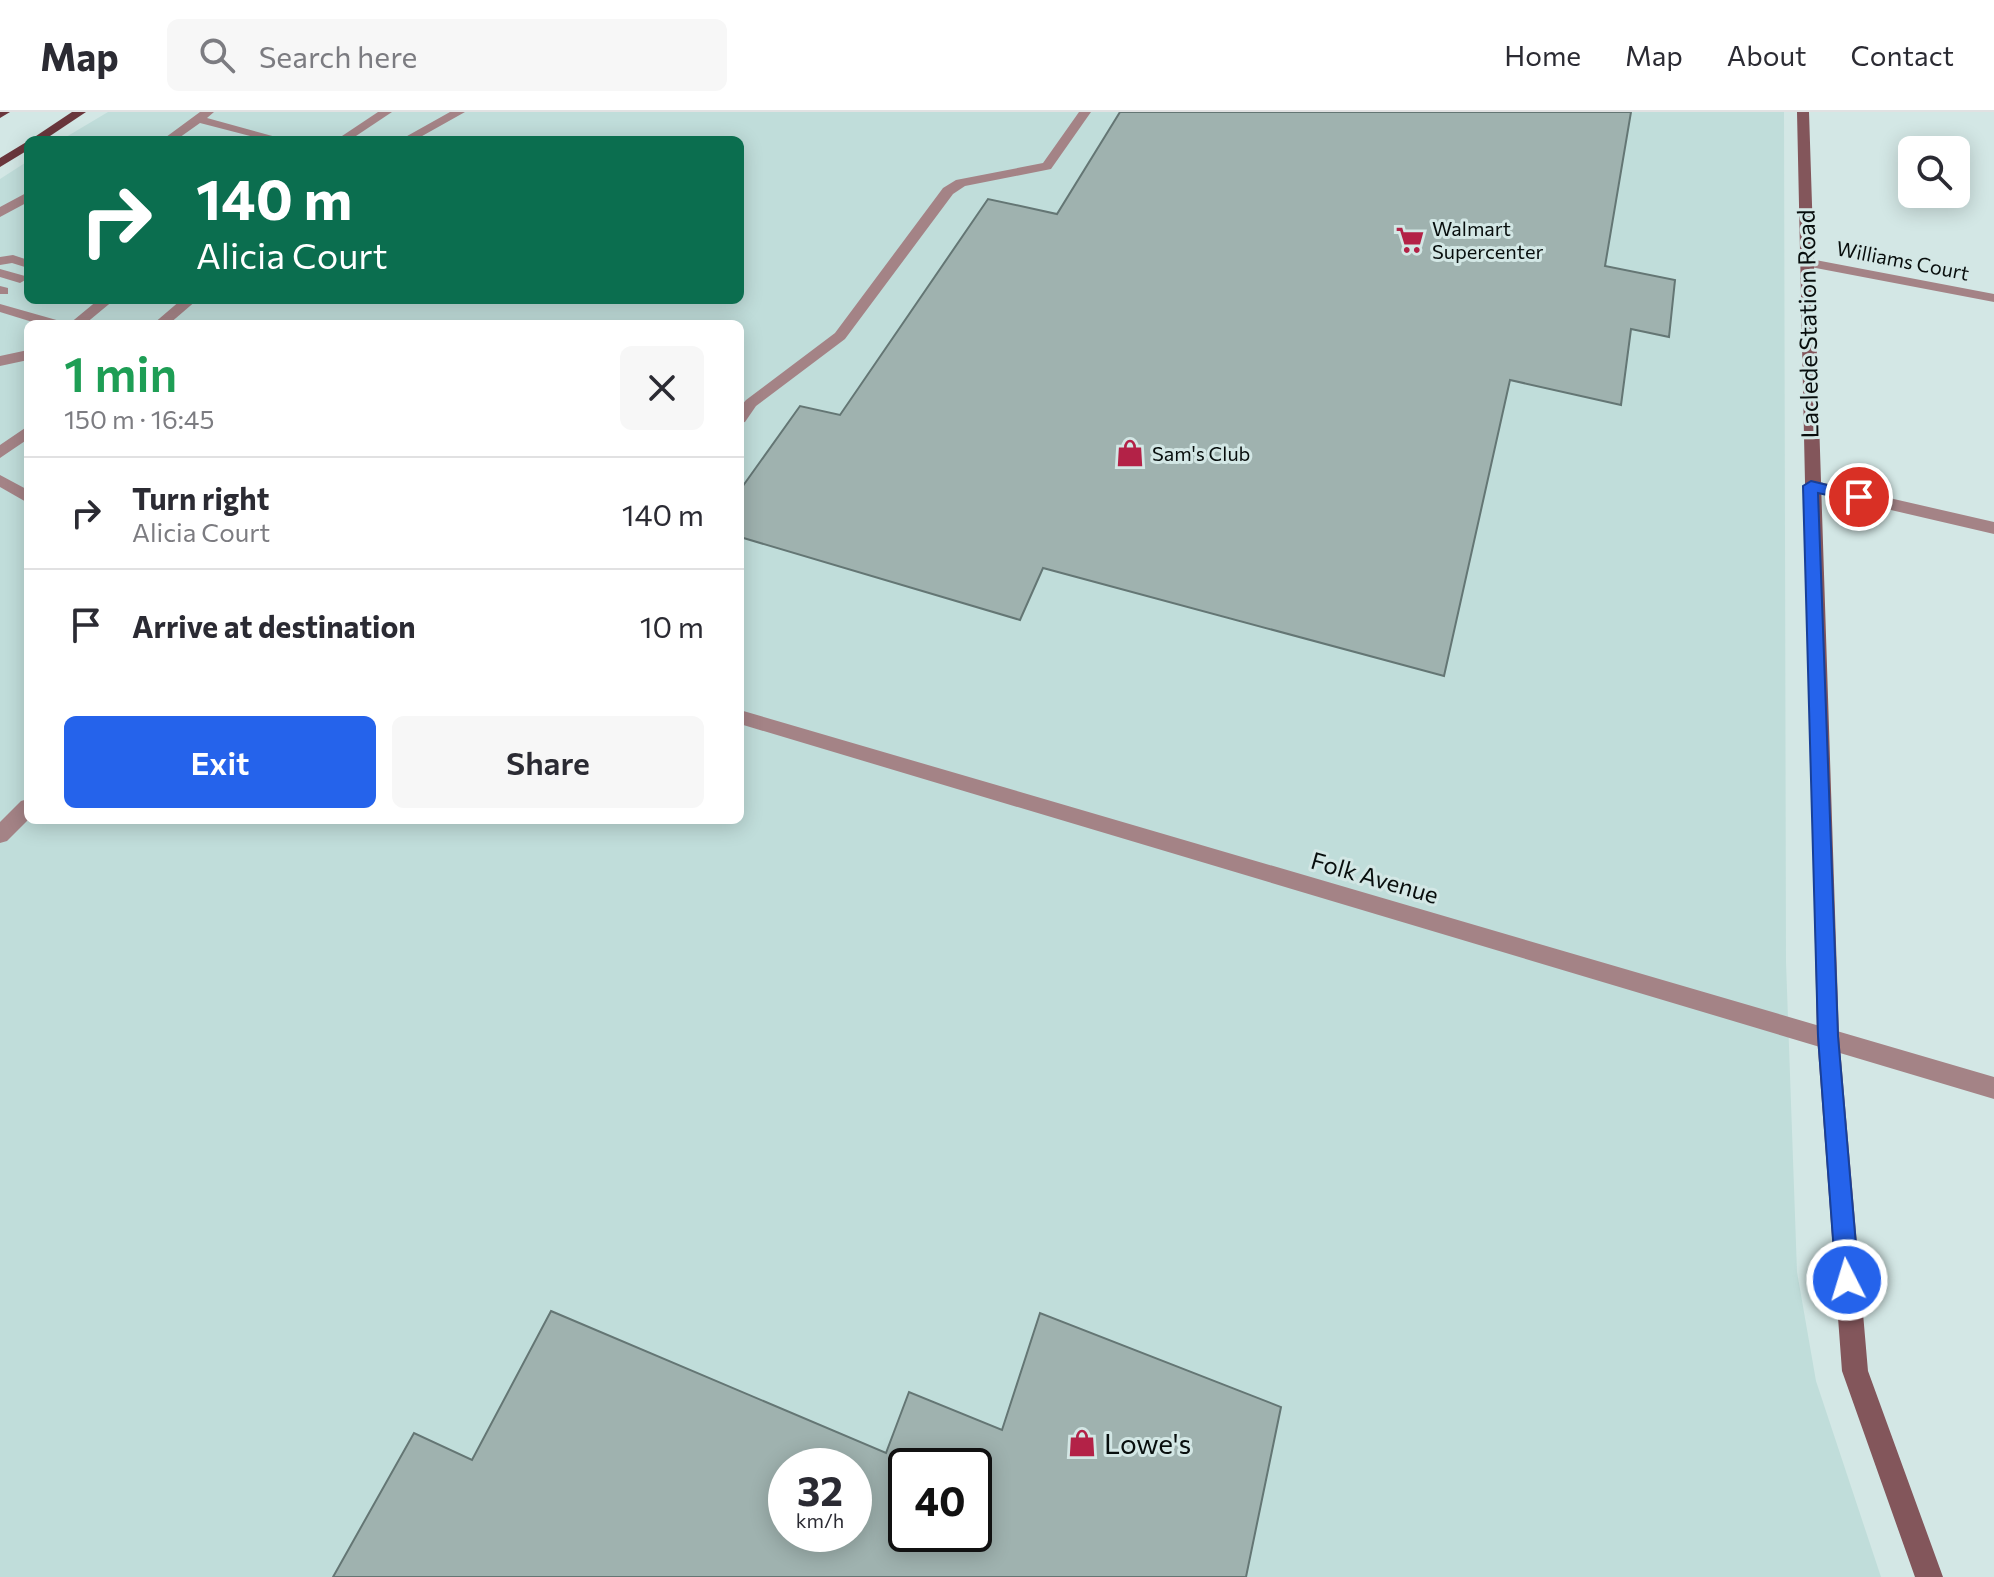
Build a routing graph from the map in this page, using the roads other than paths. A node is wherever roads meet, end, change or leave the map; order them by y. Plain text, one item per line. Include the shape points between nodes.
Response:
1 (80, 112) edge
2 (386, 112) edge
3 (459, 112) edge
4 (1085, 112) edge
5 (1803, 112) edge
6 (203, 116) edge
7 (42, 136) edge
8 (174, 136) edge
9 (268, 136) edge
10 (348, 136) edge
11 (414, 136) edge
12 (24, 148) edge
13 (0, 163) edge
14 (24, 198) edge
15 (3, 211) edge
16 (24, 214) edge
17 (0, 261) edge
18 (1805, 262) junction
19 (24, 263) edge
20 (0, 273) edge
21 (20, 279) dead end
22 (1994, 298) edge
23 (185, 304) edge
24 (0, 308) edge
25 (66, 308) dead end
26 (93, 308) edge
27 (41, 320) edge
28 (165, 320) edge
29 (24, 356) edge
30 (0, 361) edge
31 (744, 413) edge
32 (24, 434) edge
33 (0, 453) edge
34 (0, 480) edge
35 (1811, 486) junction
36 (24, 495) edge
37 (1994, 528) edge
38 (744, 718) edge
39 (24, 811) edge
40 (0, 835) edge
41 (1828, 1036) junction
42 (1994, 1088) edge
43 (1929, 1577) edge

1 - 7 main road
2 - 10 street
3 - 11 street
4 - 31 street via 1047,166 961,183 948,191 840,336
5 - 18 street, Laclede Station Road
6 - 8 street
6 - 9 street
12 - 13 main road
14 - 15 street
15 - 16 street
17 - 19 street
18 - 22 street, Williams Court
18 - 35 street, Laclede Station Road
20 - 21 street
23 - 28 street
24 - 27 street
25 - 26 street
29 - 30 street
32 - 33 street
34 - 36 street
35 - 37 street
35 - 41 street, Laclede Station Road
38 - 41 street, Folk Avenue
39 - 40 street
41 - 42 street, Folk Avenue
41 - 43 street, Laclede Station Road via 1855,1371

